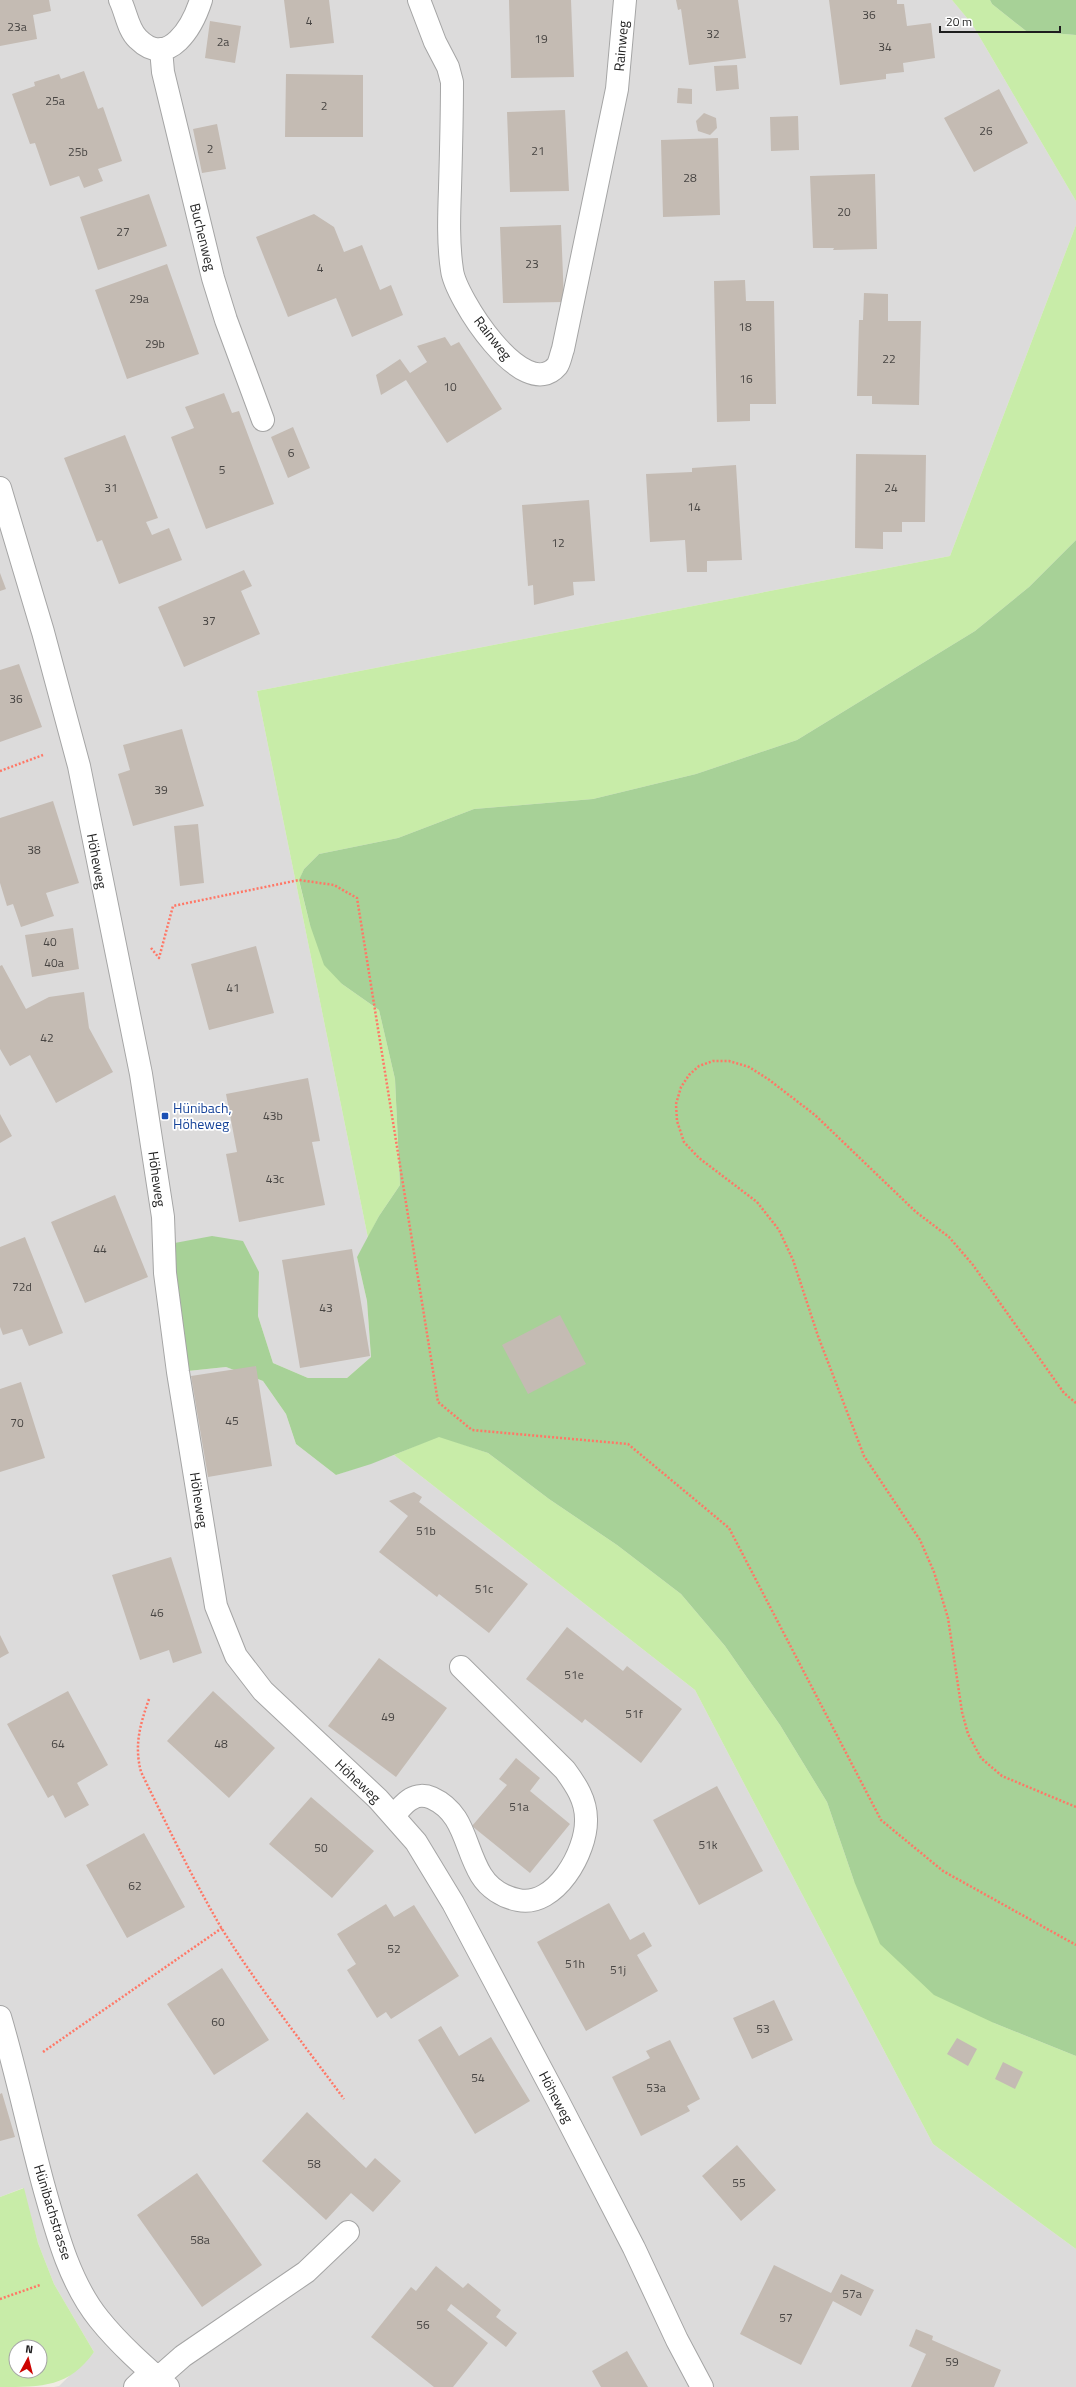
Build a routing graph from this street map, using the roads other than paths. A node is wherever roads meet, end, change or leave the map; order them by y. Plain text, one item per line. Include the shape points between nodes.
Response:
1 (120, 0) edge
2 (201, 0) edge
3 (419, 0) edge
4 (625, 0) edge
5 (161, 49) junction
6 (263, 420) dead end
7 (0, 488) edge
8 (461, 1667) dead end
9 (394, 1815) junction
10 (0, 2017) edge
11 (348, 2232) dead end
12 (159, 2379) edge
13 (136, 2387) edge
14 (702, 2387) edge

1 - 5 street via 137,39 150,47
2 - 5 street via 195,18 182,37 170,47
3 - 4 street, Rainweg via 452,82 449,215 452,271 457,288 484,331 507,359 520,369 548,373 557,366 563,349 617,89
5 - 6 street, Buchenweg via 163,72 213,278
7 - 9 street, Höheweg via 73,743 152,1140 163,1217 165,1273 178,1372 216,1606 236,1656 263,1691
8 - 9 street via 565,1770 578,1788 586,1818 586,1830 581,1845 571,1867 557,1887 543,1898 530,1902 505,1897 493,1889 482,1876 471,1855 464,1831 453,1813 441,1802 419,1796 411,1799
9 - 14 street, Höheweg via 416,1842 454,1903 561,2105 634,2248 676,2340
10 - 12 street, Hünibachstrasse via 36,2159 64,2254 83,2295 98,2319
11 - 12 street via 306,2272 183,2356
12 - 13 street

